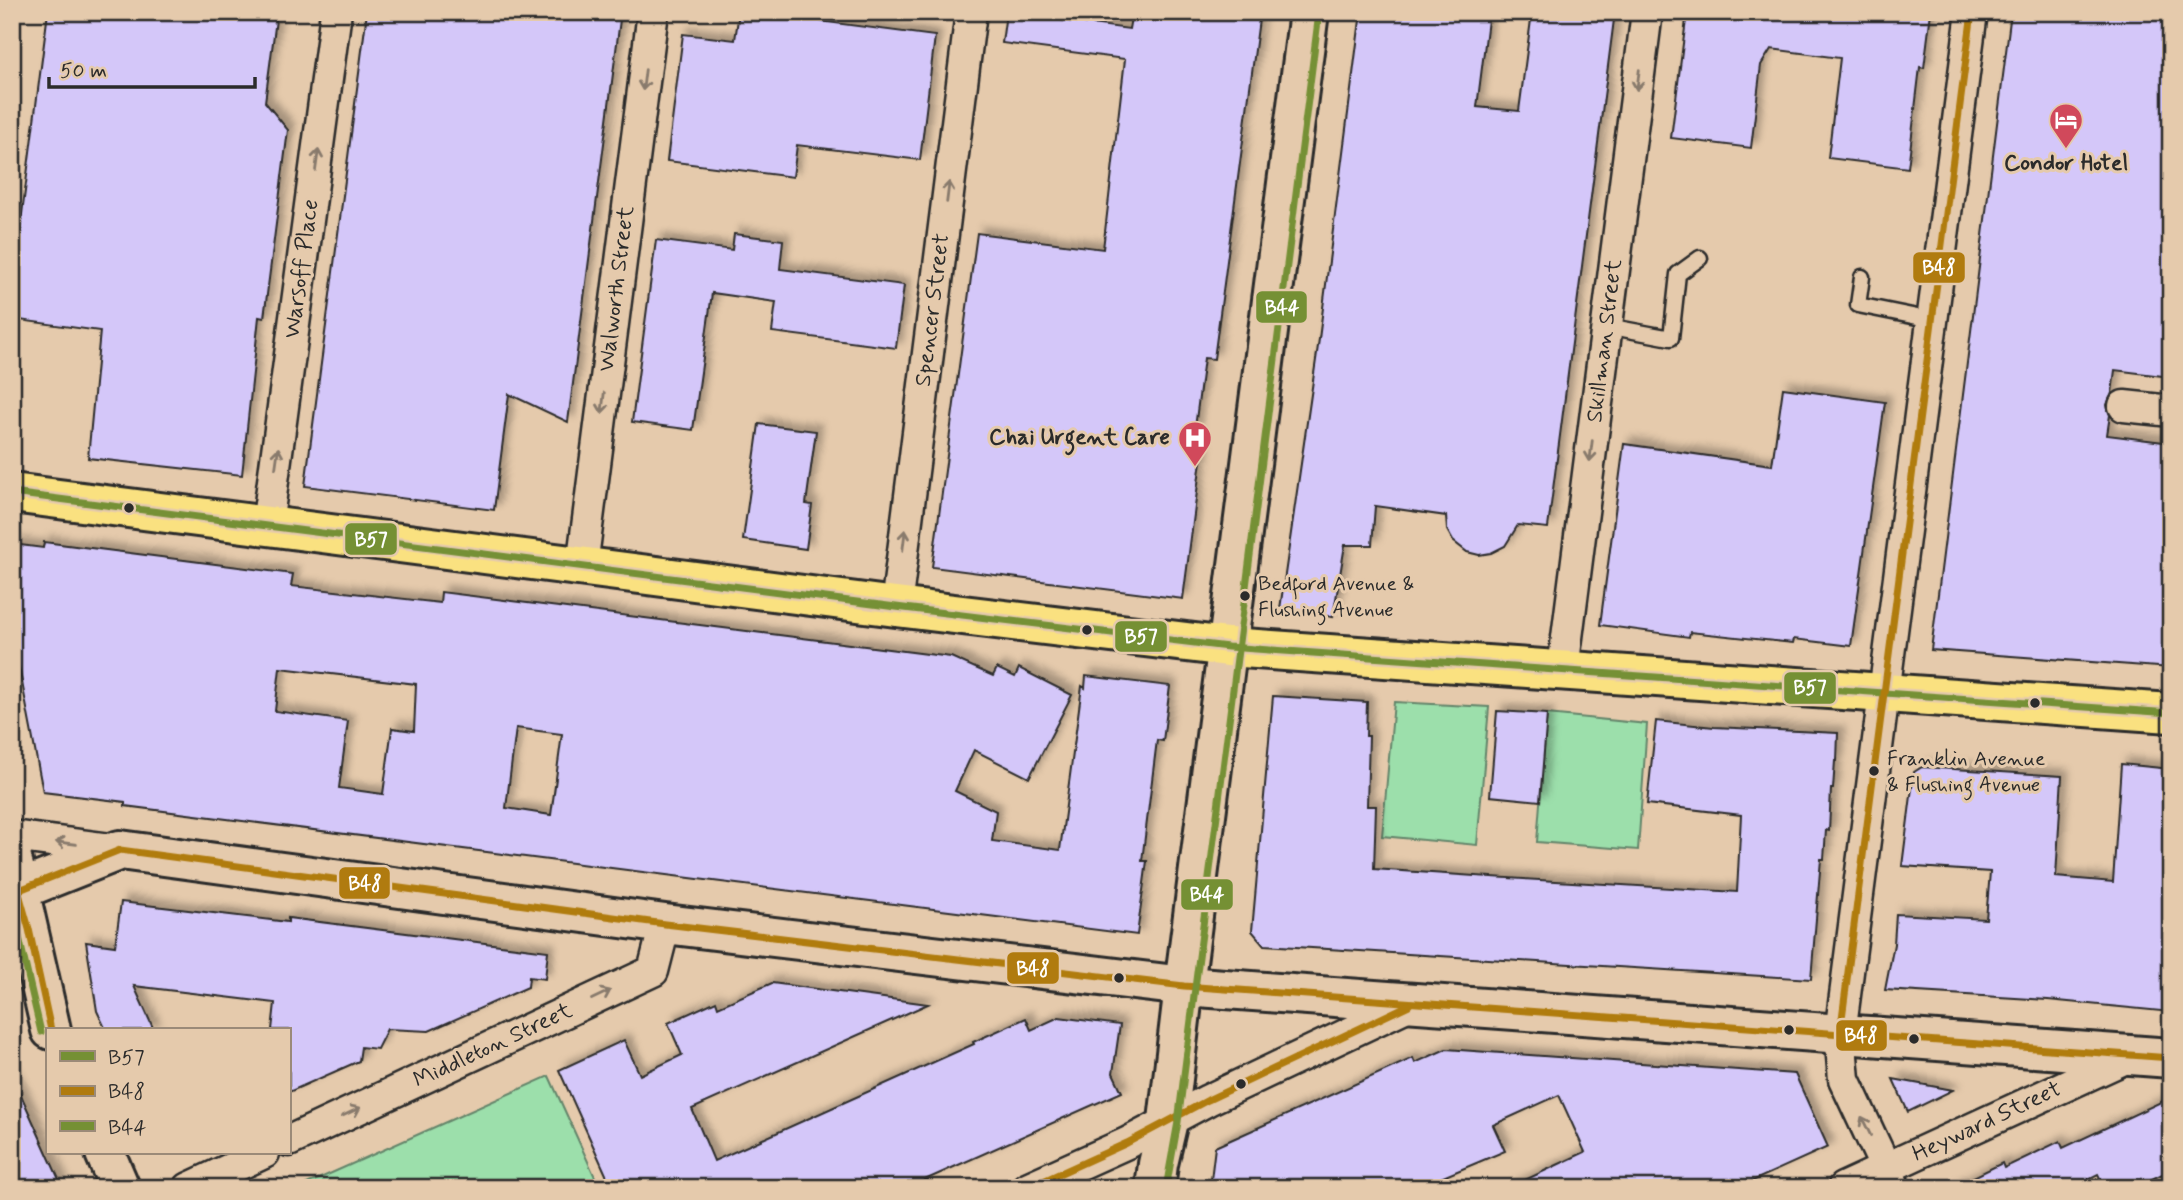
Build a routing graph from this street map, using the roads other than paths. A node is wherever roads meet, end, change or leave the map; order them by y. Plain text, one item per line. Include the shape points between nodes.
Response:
1 (336, 12) edge
2 (653, 12) edge
3 (971, 12) edge
4 (1309, 12) edge
5 (1647, 12) edge
6 (1972, 12) edge
7 (1700, 258) dead end
8 (1862, 277) dead end
9 (1932, 320) junction
10 (1607, 326) junction
11 (2124, 406) dead end
12 (2171, 411) edge
13 (12, 493) edge
14 (267, 526) junction
15 (582, 566) junction
16 (896, 607) junction
17 (1228, 647) junction
18 (1563, 669) junction
19 (1884, 693) junction
20 (2171, 713) edge
21 (12, 836) edge
22 (120, 850) junction
23 (14, 880) edge
24 (665, 924) junction
25 (1184, 986) junction
26 (1413, 1003) junction
27 (51, 1028) edge
28 (1840, 1034) junction
29 (2160, 1059) edge
30 (1168, 1121) junction
31 (290, 1141) edge
32 (105, 1154) edge
33 (262, 1154) edge
34 (1891, 1178) edge
35 (120, 1188) edge
36 (190, 1188) edge
37 (1027, 1188) edge
38 (1155, 1188) edge
39 (1843, 1188) edge

14 -> 1 street, Warsoff Place
2 -> 15 street, Walworth Street
16 -> 3 street, Spencer Street
4 - 17 main road
5 -> 10 street, Skillman Street
6 - 9 street
7 - 10 lane via 1678,274 1671,338
8 - 9 lane via 1858,305
9 - 19 street
10 -> 18 street, Skillman Street
11 - 12 street
13 - 14 main road
14 - 15 main road
15 - 16 main road
16 - 17 main road
17 - 18 main road
17 - 25 main road
18 - 19 main road
19 - 20 main road
19 - 28 street
22 -> 21 street
22 - 23 main road
22 - 24 main road
23 - 27 main road
24 - 25 main road
31 -> 24 street, Middleton Street via 653,971
25 - 26 main road
25 - 30 main road
26 - 28 main road
26 - 30 street
28 - 29 main road
34 -> 28 street via 1844,1079
29 - 34 street, Heyward Street
30 - 37 street
30 - 38 main road
32 - 35 main road
33 - 36 street
34 - 39 street, Heyward Street

